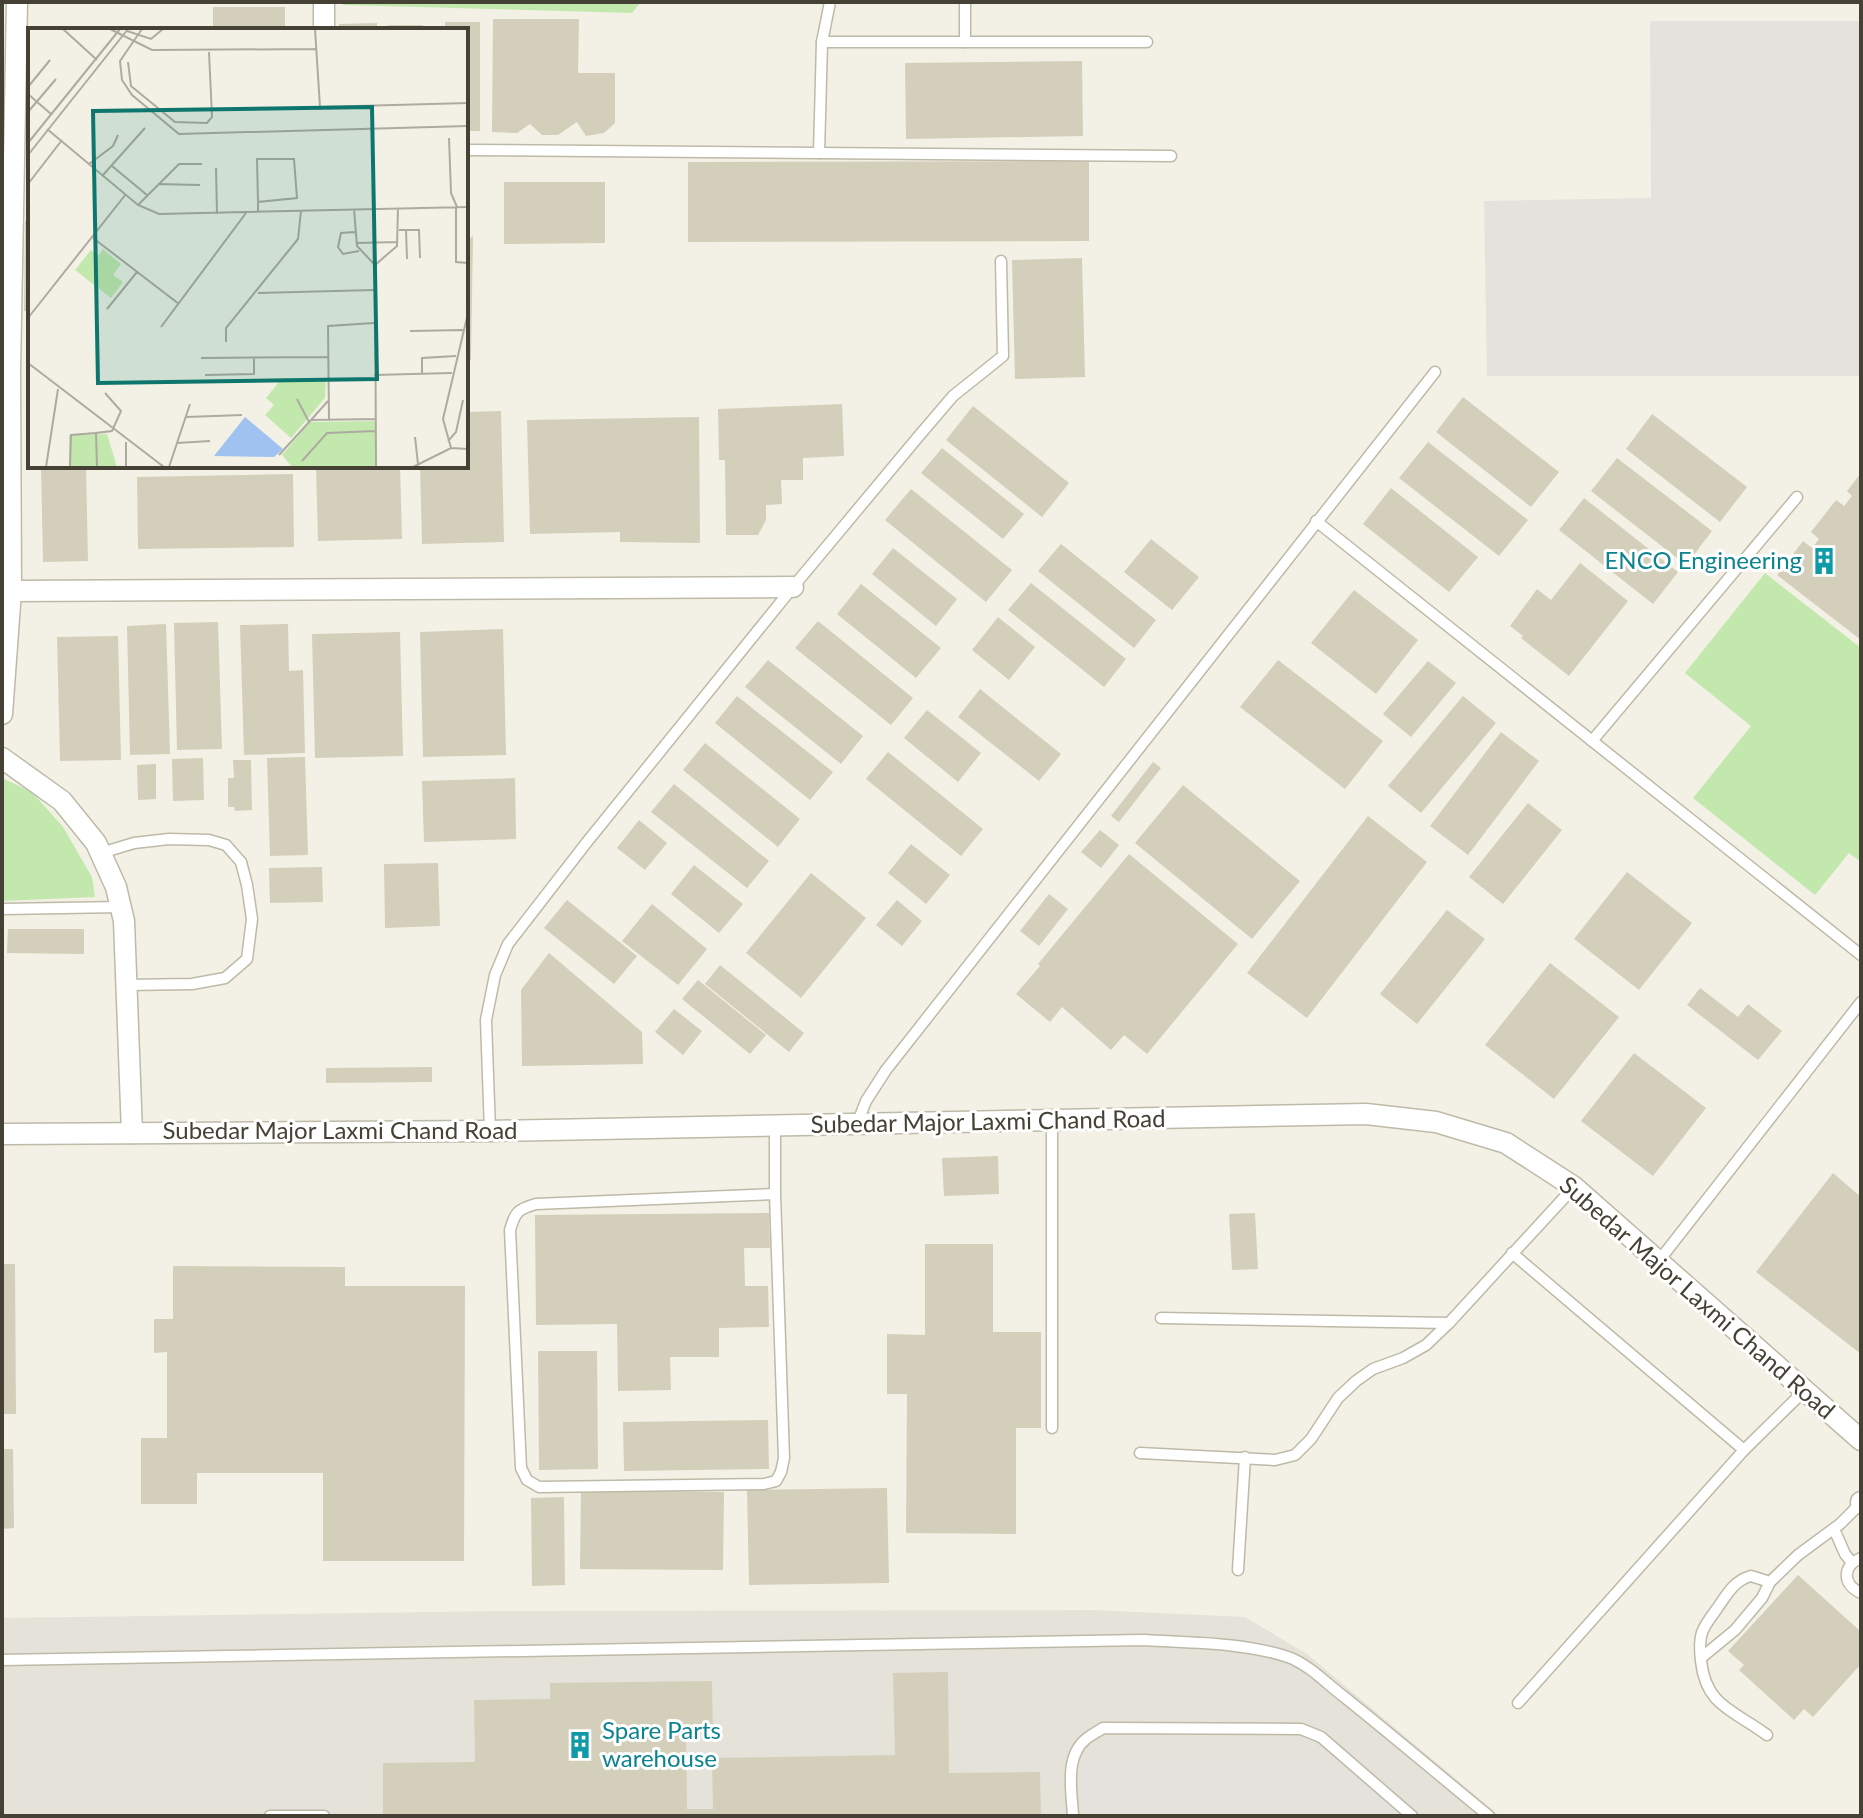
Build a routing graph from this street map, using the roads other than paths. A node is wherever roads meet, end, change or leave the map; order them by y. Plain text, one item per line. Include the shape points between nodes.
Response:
1 (324, 2) edge
2 (830, 2) edge
3 (965, 2) edge
4 (12, 15) edge
5 (324, 28) edge
6 (822, 42) junction
7 (965, 42) junction
8 (1147, 42) dead end
9 (468, 150) edge
10 (819, 153) junction
11 (1171, 156) dead end
12 (1001, 261) dead end
13 (20, 370) edge
14 (1435, 372) dead end
15 (1797, 497) dead end
16 (1316, 521) junction
17 (793, 587) junction
18 (11, 591) junction
19 (2, 714) edge
20 (1592, 741) junction
21 (2, 758) edge
22 (101, 853) junction
23 (121, 907) junction
24 (2, 909) edge
25 (1861, 955) edge
26 (126, 985) junction
27 (1861, 1002) edge
28 (1052, 1120) junction
29 (857, 1124) junction
30 (775, 1126) junction
31 (490, 1131) junction
32 (132, 1133) junction
33 (2, 1134) edge
34 (1574, 1187) junction
35 (775, 1194) junction
36 (1512, 1253) junction
37 (1658, 1262) junction
38 (1161, 1318) dead end
39 (1449, 1323) junction
40 (1804, 1391) junction
41 (1052, 1428) dead end
42 (1861, 1440) edge
43 (1744, 1450) junction
44 (1140, 1453) dead end
45 (1245, 1457) junction
46 (1861, 1502) edge
47 (1834, 1529) junction
48 (1856, 1560) edge
49 (1238, 1570) dead end
50 (1770, 1582) junction
51 (1861, 1593) edge
52 (1701, 1658) junction
53 (2, 1660) edge
54 (1518, 1703) dead end
55 (1767, 1735) dead end
56 (270, 1816) edge
57 (324, 1816) edge
58 (1073, 1816) edge
59 (1412, 1816) edge
60 (1489, 1816) edge

1 - 5 street
2 - 6 lane
3 - 7 lane
4 - 13 street
6 - 7 lane
6 - 10 lane
7 - 8 lane
9 - 10 lane
10 - 11 lane
12 - 17 lane via 1003,356 953,396
13 - 18 street
14 - 16 lane
15 - 20 lane
16 - 20 lane
16 - 29 lane via 886,1070
17 - 18 street
17 - 31 lane via 508,944 486,1020
18 - 19 street
20 - 25 lane
21 - 22 street via 62,801
22 - 23 street
22 - 26 lane via 169,839 209,840 226,845 241,862 247,885 252,919 247,959 225,978
23 - 24 lane
23 - 26 street
26 - 32 street
27 - 37 lane
28 - 29 street, Subedar Major Laxmi Chand Road
28 - 34 street, Subedar Major Laxmi Chand Road via 1366,1114 1436,1122 1506,1143
28 - 41 lane
29 - 30 street, Subedar Major Laxmi Chand Road
30 - 31 street, Subedar Major Laxmi Chand Road
30 - 35 lane
31 - 32 street, Subedar Major Laxmi Chand Road
32 - 33 street, Subedar Major Laxmi Chand Road
34 - 36 lane
34 - 37 street, Subedar Major Laxmi Chand Road
35 - 35 lane via 784,1458 776,1481 539,1487 527,1480 520,1452 510,1230 514,1215 536,1204
36 - 39 lane
36 - 43 lane
37 - 40 street, Subedar Major Laxmi Chand Road
38 - 39 lane
39 - 45 lane via 1426,1345 1356,1381 1295,1455 1275,1460
40 - 42 street, Subedar Major Laxmi Chand Road
40 - 43 lane
43 - 54 lane
44 - 45 lane
45 - 49 lane
46 - 47 lane
47 - 48 lane via 1845,1554
47 - 50 lane
48 - 51 lane via 1848,1567 1847,1579
50 - 52 lane via 1735,1630
50 - 52 lane via 1751,1576 1736,1582 1700,1635
52 - 55 lane via 1704,1681 1714,1697
53 - 60 lane via 1143,1640 1210,1644 1291,1658
56 - 57 lane
58 - 59 lane via 1075,1752 1103,1728 1301,1729 1321,1737

